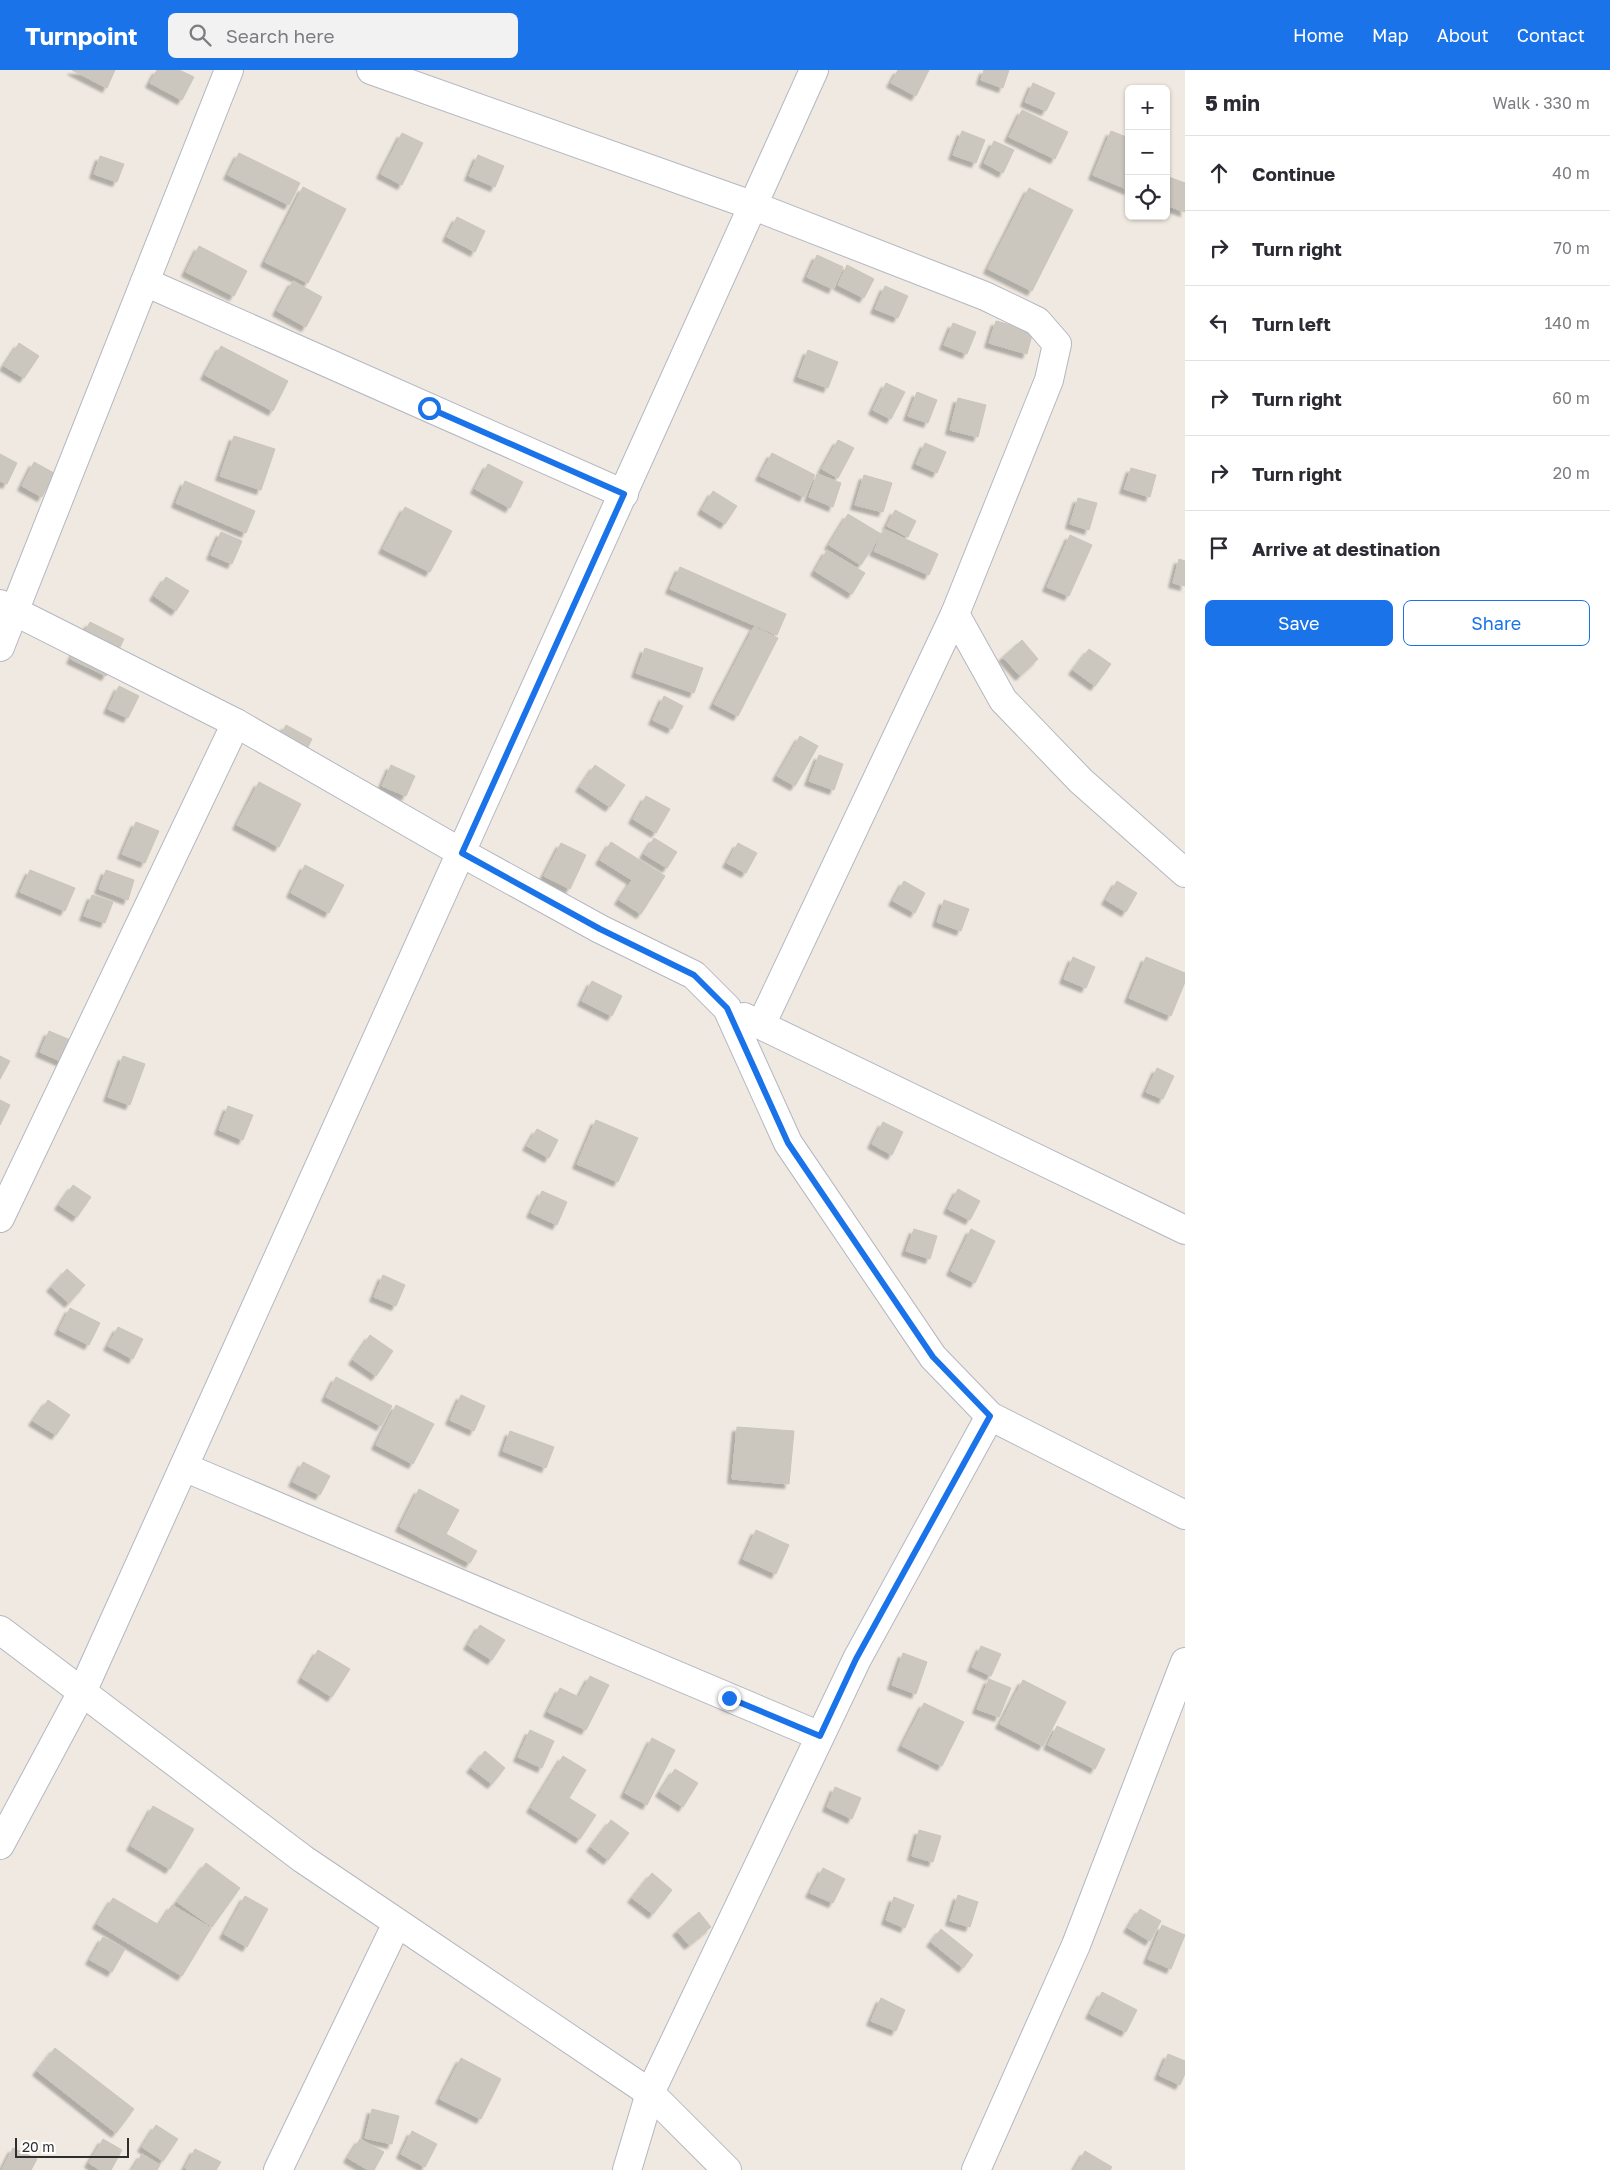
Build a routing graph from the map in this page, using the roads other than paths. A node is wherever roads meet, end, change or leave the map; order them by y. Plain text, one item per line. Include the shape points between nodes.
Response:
1 (230, 70) edge
2 (371, 70) edge
3 (814, 70) edge
4 (754, 206) junction
5 (145, 282) junction
6 (624, 494) junction
7 (7, 608) edge
8 (955, 614) junction
9 (0, 647) edge
10 (236, 723) junction
11 (462, 853) junction
12 (1185, 873) edge
13 (727, 1008) junction
14 (761, 1025) junction
15 (0, 1218) edge
16 (1185, 1230) edge
17 (990, 1416) junction
18 (184, 1467) junction
19 (1185, 1515) edge
20 (0, 1630) edge
21 (1185, 1662) edge
22 (82, 1692) junction
23 (820, 1736) junction
24 (0, 1845) edge
25 (398, 1923) junction
26 (650, 2093) junction
27 (278, 2170) edge
28 (627, 2170) edge
29 (727, 2170) edge
30 (976, 2170) edge

1 - 5 street
2 - 4 street
3 - 4 street
4 - 6 street
4 - 8 street via 985,296 1037,321 1057,344 1050,380
5 - 6 street
5 - 7 street
6 - 11 street
7 - 9 street
7 - 10 street
8 - 12 street via 1004,700 1081,782
8 - 14 street
10 - 11 street
10 - 15 street
11 - 13 street via 600,929 694,975
11 - 18 street
13 - 14 street
13 - 17 street via 788,1143 933,1357
14 - 16 street
17 - 19 street
17 - 23 street via 856,1659
18 - 22 street
18 - 23 street
20 - 22 street
21 - 30 street via 1076,1944
22 - 24 street
22 - 25 street via 303,1859
23 - 26 street
25 - 26 street
25 - 27 street
26 - 28 street
26 - 29 street

